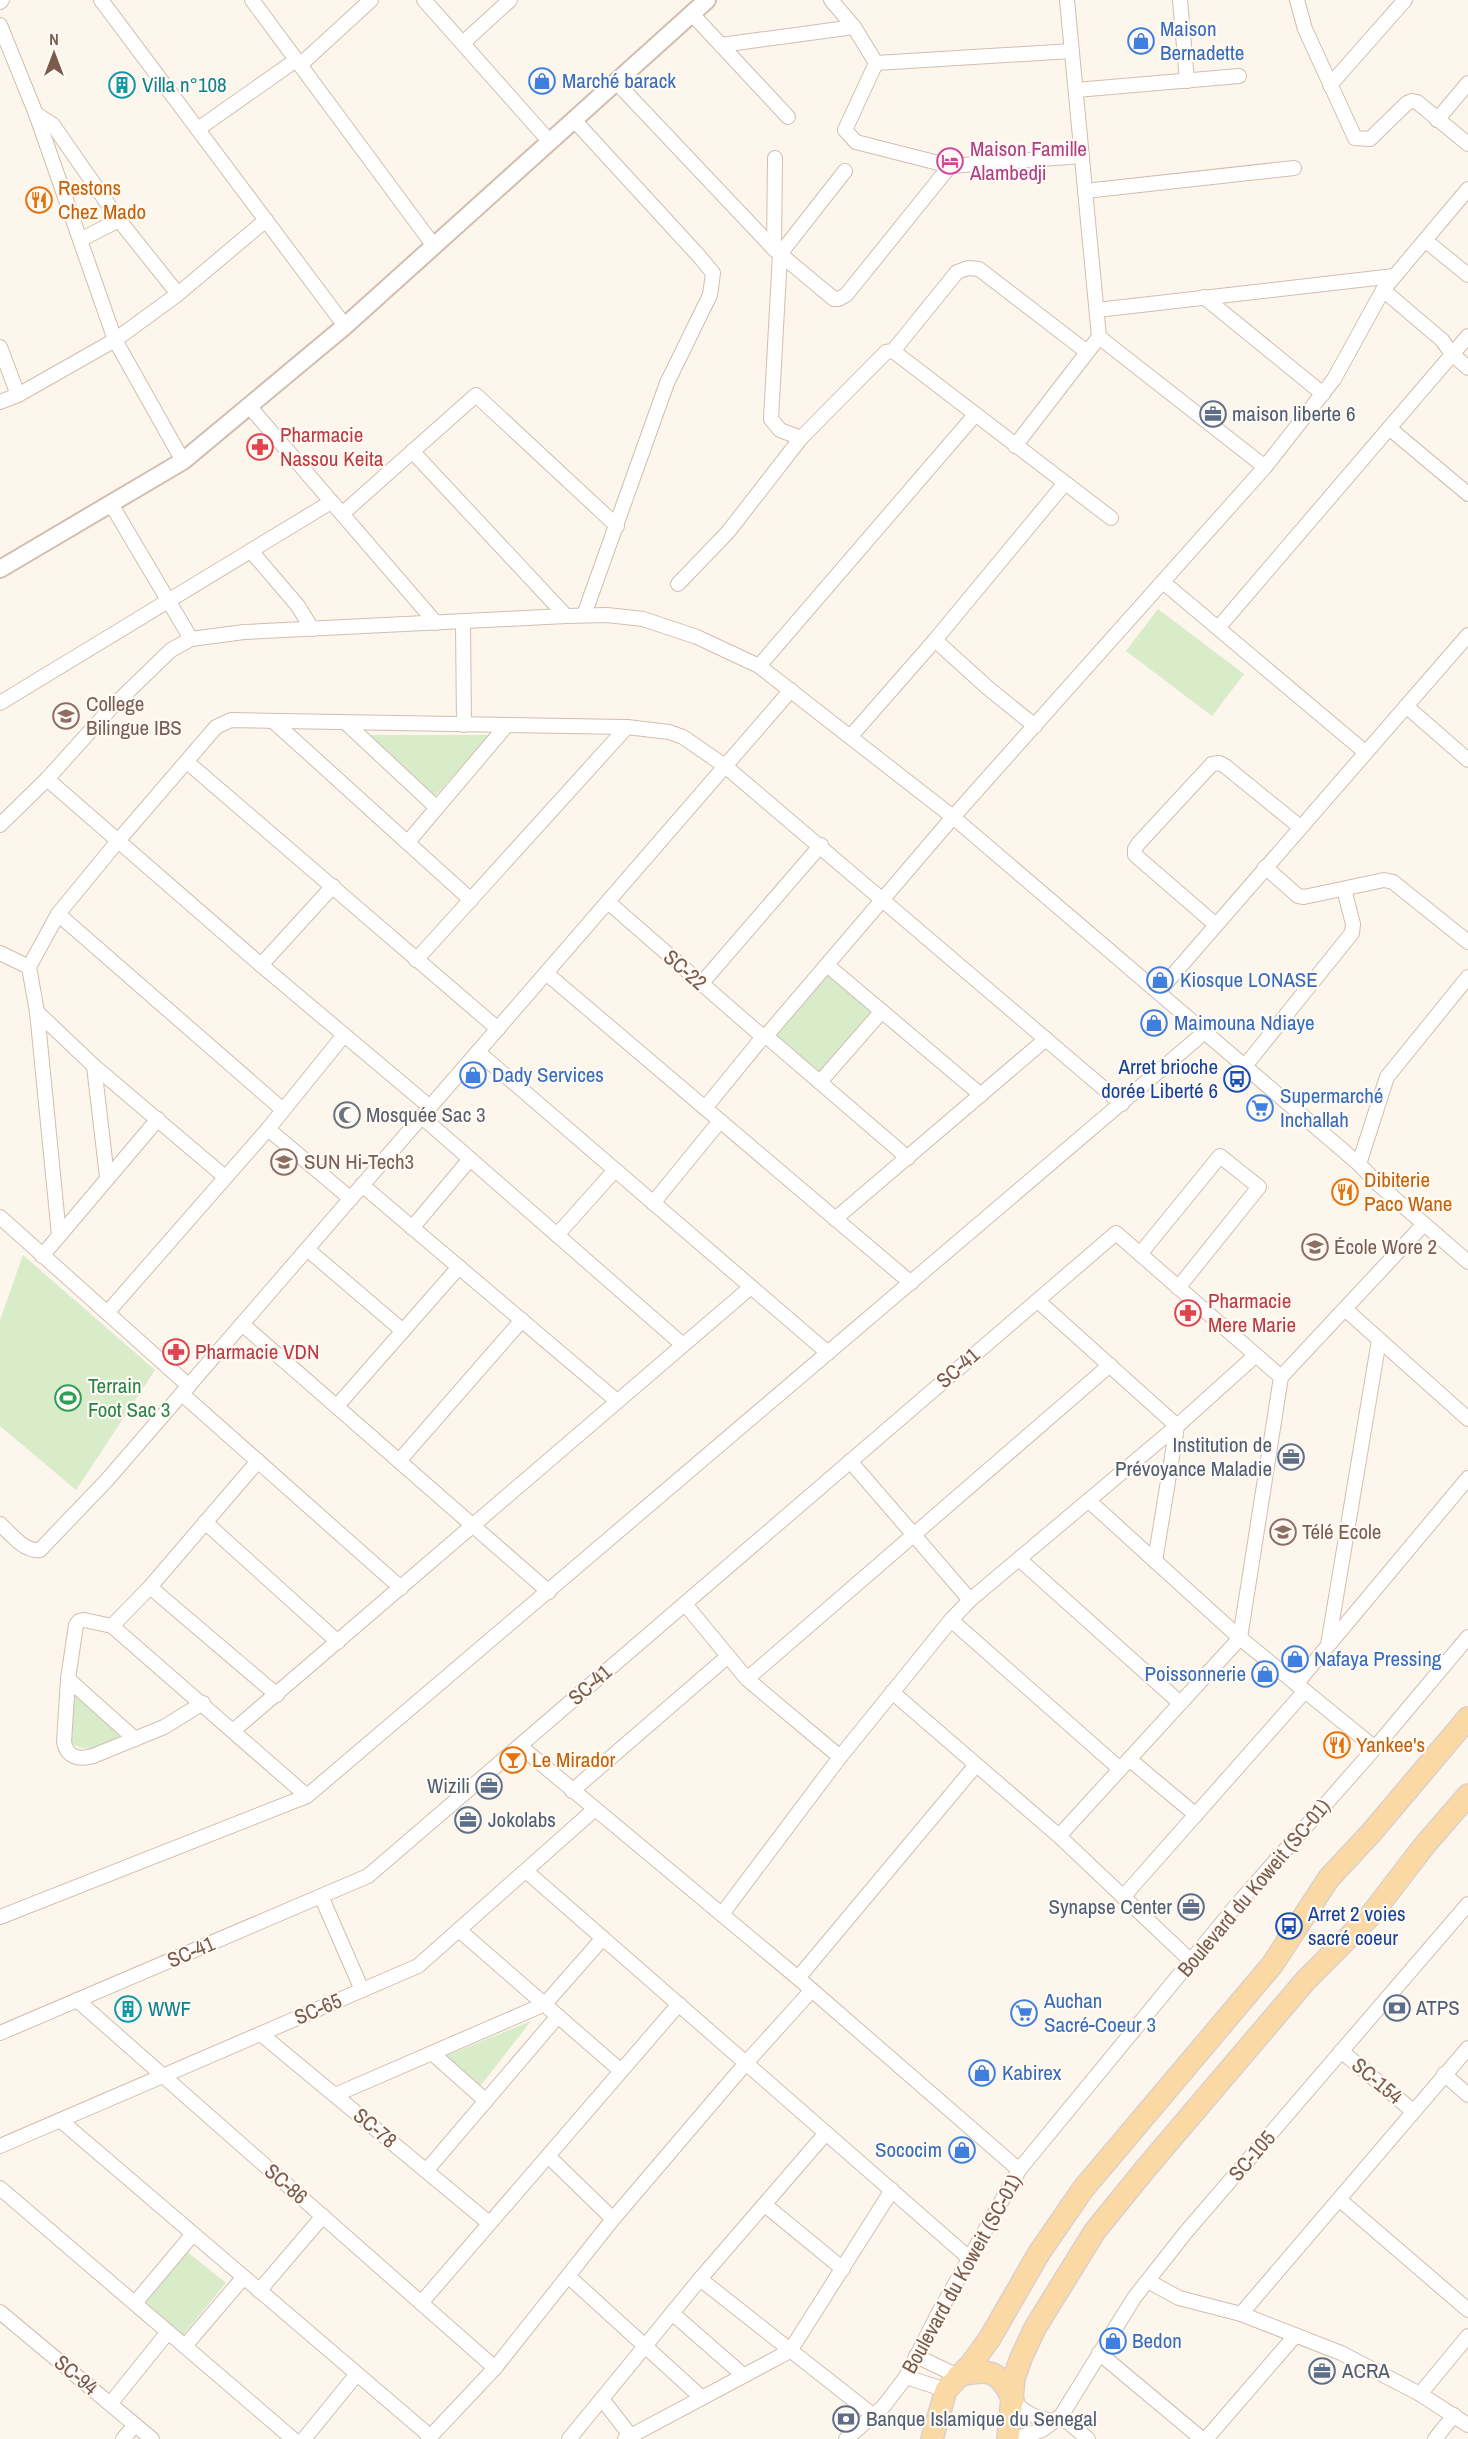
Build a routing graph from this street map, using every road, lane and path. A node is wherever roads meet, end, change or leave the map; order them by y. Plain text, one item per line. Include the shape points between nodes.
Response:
1 (101, 0) edge
2 (252, 0) edge
3 (371, 0) edge
4 (424, 0) edge
5 (510, 0) edge
6 (707, 0) edge
7 (831, 0) edge
8 (1067, 0) edge
9 (1180, 0) edge
10 (1297, 0) edge
11 (1405, 0) edge
12 (692, 14) junction
13 (0, 25) edge
14 (854, 27) junction
15 (463, 44) junction
16 (721, 45) junction
17 (1072, 51) junction
18 (298, 63) junction
19 (876, 63) junction
20 (1239, 76) dead end
21 (1187, 81) junction
22 (616, 82) junction
23 (1468, 83) edge
24 (1330, 85) junction
25 (1076, 90) junction
26 (36, 114) junction
27 (788, 117) dead end
28 (574, 120) junction
29 (1437, 120) junction
30 (198, 129) junction
31 (550, 142) junction
32 (1468, 144) edge
33 (1082, 156) junction
34 (775, 158) dead end
35 (950, 166) junction
36 (1294, 168) dead end
37 (845, 171) dead end
38 (1468, 189) edge
39 (1085, 191) junction
40 (119, 220) junction
41 (266, 220) junction
42 (80, 240) junction
43 (1426, 241) junction
44 (434, 246) junction
45 (777, 251) junction
46 (1468, 275) edge
47 (1394, 276) junction
48 (1383, 290) junction
49 (178, 294) junction
50 (1204, 297) junction
51 (1097, 310) junction
52 (345, 326) junction
53 (1468, 336) edge
54 (1100, 337) junction
55 (115, 340) junction
56 (0, 347) edge
57 (893, 351) junction
58 (1088, 352) junction
59 (1452, 354) junction
60 (1468, 368) edge
61 (1323, 394) junction
62 (18, 395) junction
63 (0, 402) edge
64 (249, 406) junction
65 (974, 416) junction
66 (1389, 428) junction
67 (801, 438) junction
68 (1015, 446) junction
69 (412, 452) junction
70 (183, 461) junction
71 (1264, 467) junction
72 (1065, 483) junction
73 (1468, 494) edge
74 (332, 502) junction
75 (111, 504) junction
76 (342, 514) junction
77 (1111, 518) dead end
78 (617, 526) junction
79 (251, 551) junction
80 (0, 569) edge
81 (1162, 582) junction
82 (678, 584) dead end
83 (169, 601) junction
84 (584, 615) junction
85 (566, 616) junction
86 (463, 622) junction
87 (436, 623) junction
88 (1218, 628) junction
89 (312, 629) junction
90 (1468, 635) edge
91 (191, 639) junction
92 (935, 640) junction
93 (759, 666) junction
94 (791, 690) junction
95 (0, 703) edge
96 (1406, 706) junction
97 (273, 721) junction
98 (346, 723) junction
99 (464, 725) junction
100 (507, 725) junction
101 (1035, 726) junction
102 (627, 727) junction
103 (851, 736) junction
104 (1365, 752) junction
105 (1468, 760) edge
106 (187, 762) junction
107 (725, 766) junction
108 (47, 779) junction
109 (437, 808) junction
110 (953, 817) junction
111 (0, 825) edge
112 (1300, 827) junction
113 (118, 841) junction
114 (408, 842) junction
115 (820, 845) junction
116 (1265, 867) junction
117 (333, 886) junction
118 (1344, 889) junction
119 (883, 899) junction
120 (471, 900) junction
121 (608, 902) junction
122 (58, 915) junction
123 (1216, 925) junction
124 (1468, 942) edge
125 (0, 953) edge
126 (416, 960) junction
127 (827, 964) junction
128 (261, 965) junction
129 (29, 967) junction
130 (546, 973) junction
131 (1468, 977) edge
132 (701, 984) junction
133 (1159, 991) junction
134 (882, 1011) junction
135 (37, 1012) junction
136 (498, 1029) junction
137 (1206, 1031) junction
138 (344, 1035) junction
139 (765, 1037) junction
140 (1046, 1039) junction
141 (478, 1052) junction
142 (94, 1066) junction
143 (1245, 1066) junction
144 (820, 1082) junction
145 (981, 1095) junction
146 (1122, 1104) junction
147 (705, 1108) junction
148 (283, 1110) junction
149 (426, 1112) junction
150 (158, 1119) junction
151 (720, 1121) junction
152 (268, 1129) junction
153 (908, 1158) junction
154 (470, 1159) junction
155 (1359, 1164) junction
156 (615, 1170) junction
157 (225, 1177) junction
158 (107, 1178) junction
159 (362, 1185) junction
160 (351, 1199) junction
161 (653, 1203) junction
162 (0, 1217) edge
163 (835, 1219) junction
164 (1424, 1224) junction
165 (412, 1228) junction
166 (59, 1235) junction
167 (557, 1235) junction
168 (307, 1249) junction
169 (1140, 1254) junction
170 (42, 1256) junction
171 (1468, 1262) edge
172 (459, 1267) junction
173 (911, 1283) junction
174 (751, 1287) junction
175 (1178, 1288) junction
176 (1038, 1301) junction
177 (1345, 1309) junction
178 (107, 1313) junction
179 (522, 1320) junction
180 (242, 1324) junction
181 (403, 1331) junction
182 (1379, 1340) junction
183 (683, 1345) junction
184 (828, 1353) junction
185 (1256, 1355) junction
186 (1110, 1365) junction
187 (1281, 1377) junction
188 (185, 1390) junction
189 (617, 1401) junction
190 (337, 1406) junction
191 (1468, 1419) edge
192 (1178, 1426) junction
193 (258, 1461) junction
194 (399, 1461) junction
195 (850, 1461) junction
196 (1468, 1478) edge
197 (1089, 1501) junction
198 (205, 1522) junction
199 (0, 1524) edge
200 (473, 1526) junction
201 (913, 1534) junction
202 (1019, 1558) junction
203 (1155, 1561) junction
204 (150, 1587) junction
205 (401, 1588) junction
206 (549, 1592) junction
207 (970, 1600) junction
208 (685, 1604) junction
209 (951, 1620) junction
210 (112, 1626) junction
211 (1468, 1637) edge
212 (1240, 1638) junction
213 (338, 1642) junction
214 (1328, 1646) junction
215 (727, 1657) junction
216 (68, 1679) junction
217 (747, 1679) junction
218 (1301, 1688) junction
219 (892, 1692) junction
220 (277, 1695) junction
221 (202, 1703) junction
222 (1180, 1703) junction
223 (1468, 1718) edge
224 (234, 1730) junction
225 (135, 1739) junction
226 (520, 1746) junction
227 (1375, 1748) junction
228 (840, 1757) junction
229 (1124, 1764) junction
230 (976, 1765) junction
231 (572, 1791) junction
232 (1468, 1795) edge
233 (308, 1796) junction
234 (596, 1809) junction
235 (1196, 1815) junction
236 (1059, 1836) junction
237 (526, 1871) junction
238 (321, 1896) junction
239 (1123, 1897) junction
240 (1468, 1904) edge
241 (722, 1914) junction
242 (0, 1917) edge
243 (459, 1930) junction
244 (603, 1938) junction
245 (1191, 1961) junction
246 (798, 1978) junction
247 (362, 1990) junction
248 (812, 1991) junction
249 (77, 2000) junction
250 (545, 2004) junction
251 (679, 2004) junction
252 (558, 2016) junction
253 (0, 2033) edge
254 (261, 2034) junction
255 (1468, 2048) edge
256 (1341, 2051) junction
257 (432, 2053) junction
258 (746, 2062) junction
259 (621, 2071) junction
260 (1444, 2074) junction
261 (162, 2075) junction
262 (335, 2095) junction
263 (1468, 2095) edge
264 (486, 2101) junction
265 (1413, 2111) junction
266 (60, 2120) junction
267 (826, 2133) junction
268 (0, 2146) edge
269 (548, 2156) junction
270 (1019, 2170) junction
271 (426, 2171) junction
272 (0, 2188) edge
273 (892, 2190) junction
274 (1340, 2200) junction
275 (765, 2205) junction
276 (323, 2216) junction
277 (613, 2219) junction
278 (489, 2223) junction
279 (192, 2234) junction
280 (969, 2258) junction
281 (843, 2269) junction
282 (568, 2276) junction
283 (243, 2278) junction
284 (700, 2279) junction
285 (1148, 2281) junction
286 (259, 2291) junction
287 (135, 2303) junction
288 (421, 2303) junction
289 (1468, 2310) edge
290 (0, 2312) edge
291 (672, 2313) junction
292 (1241, 2314) junction
293 (168, 2332) junction
294 (1468, 2336) edge
295 (1294, 2337) junction
296 (185, 2346) junction
297 (645, 2346) junction
298 (790, 2351) junction
299 (1099, 2353) junction
300 (916, 2356) junction
301 (495, 2368) junction
302 (356, 2375) junction
303 (743, 2375) junction
304 (906, 2377) junction
305 (952, 2383) junction
306 (1420, 2394) junction
307 (702, 2398) junction
308 (602, 2399) junction
309 (1013, 2400) junction
310 (110, 2404) junction
311 (1454, 2415) junction
312 (874, 2416) junction
313 (1057, 2418) junction
314 (135, 2425) junction
315 (1468, 2425) edge
316 (429, 2438) edge
317 (630, 2438) edge
318 (123, 2439) edge
319 (152, 2439) edge
320 (293, 2439) edge
321 (304, 2439) edge
322 (569, 2439) edge
323 (846, 2439) edge
324 (932, 2439) edge
325 (1008, 2439) edge
326 (1015, 2439) edge
327 (1088, 2439) edge
328 (1204, 2439) edge
329 (1435, 2439) edge

1 - 30 street
2 - 18 street
3 - 18 street
4 - 15 street
5 - 15 street
6 - 12 street
7 - 14 street
8 - 17 street
9 - 21 street
10 - 24 street via 1305,29
11 - 24 street
12 - 16 street
12 - 22 street
13 - 26 street
14 - 16 street
14 - 19 street
15 - 31 street
16 - 27 street
17 - 19 street
17 - 25 street
18 - 30 street
18 - 44 street
19 - 35 street via 844,130 856,142
20 - 21 street
21 - 25 street
22 - 28 street
22 - 45 street
23 - 29 street
24 - 29 street via 1355,138 1370,139 1412,101
25 - 33 street
26 - 40 street via 53,125
26 - 42 street
28 - 31 street
28 - 78 street via 713,273 710,295 667,383
29 - 32 street
30 - 41 street
31 - 44 street
33 - 35 street
33 - 39 street
34 - 45 street
35 - 45 street via 843,298 834,299
36 - 39 street
37 - 45 street
38 - 43 street
39 - 51 street
40 - 42 street
40 - 49 street
41 - 49 street
41 - 52 street
42 - 55 street
43 - 46 street
43 - 47 street
44 - 52 street
45 - 67 street via 771,419 780,430
47 - 48 street
47 - 50 street
48 - 59 street via 1442,340
48 - 61 street via 1343,366
49 - 55 street
50 - 51 street
50 - 61 street
51 - 54 street
52 - 64 street
53 - 59 street
54 - 58 street
54 - 71 street
55 - 62 street
55 - 70 street
56 - 62 street
57 - 58 street via 957,272 968,268 979,269
57 - 65 street
57 - 67 street via 886,352
58 - 68 street
59 - 60 street
59 - 66 street
61 - 71 street
62 - 63 street
64 - 70 street
64 - 74 street
65 - 68 street
65 - 93 street
66 - 73 street
66 - 88 street
67 - 82 street via 728,532
68 - 72 street
69 - 76 street
69 - 78 street via 476,395
69 - 85 street
70 - 75 street
71 - 81 street
72 - 77 street
72 - 92 street
74 - 76 street
74 - 79 street
75 - 80 street
75 - 83 street
76 - 87 street
78 - 84 street
79 - 83 street
79 - 89 street via 298,606
81 - 88 street
81 - 101 street
83 - 91 street
83 - 95 street
84 - 85 street
84 - 93 street via 643,619 697,637
85 - 86 street
86 - 87 street
86 - 99 street
87 - 89 street
88 - 104 street
89 - 91 street
90 - 96 street
91 - 108 street via 147,672
92 - 101 street
92 - 103 street
93 - 94 street
94 - 103 street
94 - 107 street
96 - 104 street
96 - 105 street
97 - 98 street
97 - 106 street via 223,722
97 - 114 street
98 - 99 street
98 - 109 street
99 - 100 street
100 - 102 street
100 - 109 street
101 - 110 street
102 - 107 street via 683,737
102 - 120 street
103 - 110 street
104 - 112 street
106 - 113 street
106 - 117 street
107 - 115 street
107 - 121 street
108 - 111 street
108 - 113 street
109 - 114 street
110 - 119 street
110 - 133 street
112 - 116 street
112 - 123 street via 1219,763 1212,764 1138,844 1135,855
113 - 122 street
113 - 128 street
114 - 120 street
115 - 119 street
115 - 132 street
116 - 118 street via 1298,896
116 - 123 street
117 - 126 street
117 - 128 street
118 - 124 street via 1384,880 1393,882
118 - 143 street via 1352,933
119 - 127 street
119 - 140 street
120 - 126 street
121 - 130 street
121 - 132 street, SC-22
122 - 129 street
122 - 148 street
123 - 133 street
125 - 129 street
126 - 136 street
127 - 134 street
127 - 139 street
128 - 138 street
129 - 135 street
130 - 136 street
130 - 147 street
131 - 155 street via 1387,1077
132 - 139 street, SC-22
133 - 137 street
134 - 144 street
134 - 145 street
135 - 142 street
135 - 166 street
136 - 141 street
137 - 143 street
137 - 146 street
138 - 148 street
138 - 149 street
139 - 144 street, SC-22
139 - 147 street
140 - 145 street
140 - 146 street
141 - 149 street
141 - 156 street
142 - 150 street
142 - 158 street
143 - 155 street
144 - 153 street, SC-22
145 - 153 street
146 - 173 street
147 - 151 street
148 - 152 street
149 - 154 street
149 - 159 street
150 - 157 street
150 - 158 street
151 - 161 street
151 - 163 street
152 - 157 street
152 - 160 street
153 - 163 street
154 - 165 street
154 - 167 street
155 - 164 street
156 - 161 street
156 - 167 street
157 - 178 street
158 - 166 street
159 - 160 street
159 - 165 street
160 - 168 street
161 - 174 street
162 - 170 street
163 - 173 street
164 - 171 street
164 - 177 street
165 - 172 street
166 - 170 street
167 - 183 street
168 - 180 street
168 - 181 street
169 - 175 street
169 - 175 street via 1220,1156 1259,1187
169 - 176 street, SC-41 via 1116,1233
170 - 178 street
172 - 179 street
172 - 181 street
173 - 184 street
174 - 183 street
174 - 184 street
175 - 185 street
176 - 186 street
176 - 195 street, SC-41
177 - 182 street
177 - 187 street
178 - 188 street
179 - 189 street
179 - 194 street
180 - 188 street
180 - 190 street
181 - 190 street
182 - 191 street
182 - 214 street
183 - 189 street
184 - 206 street
185 - 187 street
185 - 192 street
186 - 192 street
186 - 201 street
187 - 212 street
188 - 193 street
188 - 199 street via 40,1550 27,1548
189 - 200 street
190 - 194 street
192 - 197 street
192 - 203 street
193 - 198 street
193 - 205 street
194 - 200 street
195 - 201 street
195 - 208 street, SC-41
196 - 214 street
197 - 202 street
197 - 203 street
198 - 204 street
198 - 213 street
200 - 205 street
200 - 206 street
201 - 207 street
201 - 217 street
202 - 207 street
202 - 222 street
203 - 212 street
204 - 210 street
204 - 220 street
205 - 213 street
206 - 233 street
207 - 209 street
208 - 215 street
208 - 226 street, SC-41
209 - 219 street
209 - 229 street
210 - 216 street via 79,1621
210 - 221 street
211 - 227 street, Boulevard du Koweit (SC-01)
212 - 218 street
212 - 222 street
213 - 220 street
214 - 218 street
215 - 217 street
215 - 231 street
216 - 225 street
216 - 225 street via 64,1742 71,1755 87,1758
217 - 228 street
218 - 227 street
218 - 235 street
219 - 228 street
219 - 230 street
220 - 224 street
221 - 224 street
221 - 225 street via 164,1727
222 - 229 street
223 - 305 main road via 1329,1878 1272,1965 1083,2189 990,2338
224 - 233 street
226 - 231 street
226 - 238 street, SC-41 via 368,1876
227 - 245 street, Boulevard du Koweit (SC-01)
228 - 241 street
229 - 235 street
229 - 236 street
230 - 236 street
230 - 246 street
231 - 234 street
232 - 309 main road via 1371,1915 1306,1980 1095,2231 1035,2328 1014,2378
233 - 242 street
234 - 237 street, SC-65
234 - 241 street
235 - 239 street
236 - 239 street
237 - 243 street, SC-65
237 - 244 street
238 - 247 street
238 - 249 street, SC-41
239 - 245 street
240 - 256 street, SC-105
241 - 246 street
243 - 247 street, SC-65 via 418,1966
243 - 250 street
244 - 250 street
244 - 251 street
245 - 270 street, Boulevard du Koweit (SC-01)
246 - 248 street
247 - 254 street, SC-65
248 - 258 street
248 - 270 street
249 - 253 street, SC-41
249 - 261 street, SC-86
250 - 252 street
250 - 257 street
251 - 258 street
251 - 259 street
252 - 259 street
252 - 264 street
254 - 261 street, SC-65
254 - 262 street, SC-78
255 - 260 street
256 - 265 street, SC-154
256 - 285 street, SC-105
257 - 262 street
257 - 264 street
258 - 267 street
258 - 277 street
259 - 269 street
260 - 263 street
260 - 265 street
261 - 266 street, SC-65
261 - 276 street, SC-86
262 - 271 street, SC-78
264 - 271 street
265 - 274 street
266 - 268 street, SC-65
266 - 279 street
267 - 273 street
267 - 275 street
269 - 277 street
269 - 278 street
270 - 280 street, Boulevard du Koweit (SC-01)
271 - 278 street, SC-78
272 - 287 street
273 - 280 street
273 - 281 street
274 - 289 street
274 - 292 street
275 - 281 street
275 - 284 street
276 - 286 street
276 - 288 street, SC-86
277 - 282 street
278 - 288 street
279 - 283 street
279 - 287 street
280 - 300 street, Boulevard du Koweit (SC-01)
281 - 298 street
282 - 297 street
282 - 301 street
283 - 286 street
283 - 296 street
284 - 291 street
284 - 298 street
285 - 292 street via 1179,2298
285 - 299 street, SC-105
286 - 302 street
287 - 293 street
288 - 301 street, SC-86
290 - 310 street, SC-94
291 - 297 street
291 - 303 street
292 - 295 street
293 - 296 street
293 - 310 street
294 - 306 street
295 - 306 street via 1341,2353
295 - 328 street
296 - 320 street
297 - 307 street
297 - 308 street
298 - 303 street
298 - 312 street
299 - 313 street, SC-105
299 - 328 street
300 - 304 street, Boulevard du Koweit (SC-01)
300 - 305 street
301 - 316 street
302 - 316 street
302 - 321 street
303 - 307 street
304 - 305 street
304 - 312 street, Boulevard du Koweit (SC-01)
305 - 309 main road via 987,2371 998,2376
305 - 324 main road
306 - 311 street
307 - 317 street
308 - 317 street
308 - 322 street
309 - 313 street via 1022,2411 1037,2418
309 - 325 main road
310 - 314 street, SC-94
311 - 315 street
311 - 329 street
312 - 323 street, Boulevard du Koweit (SC-01)
313 - 326 street via 1042,2430
313 - 327 street
314 - 318 street
314 - 319 street, SC-94

